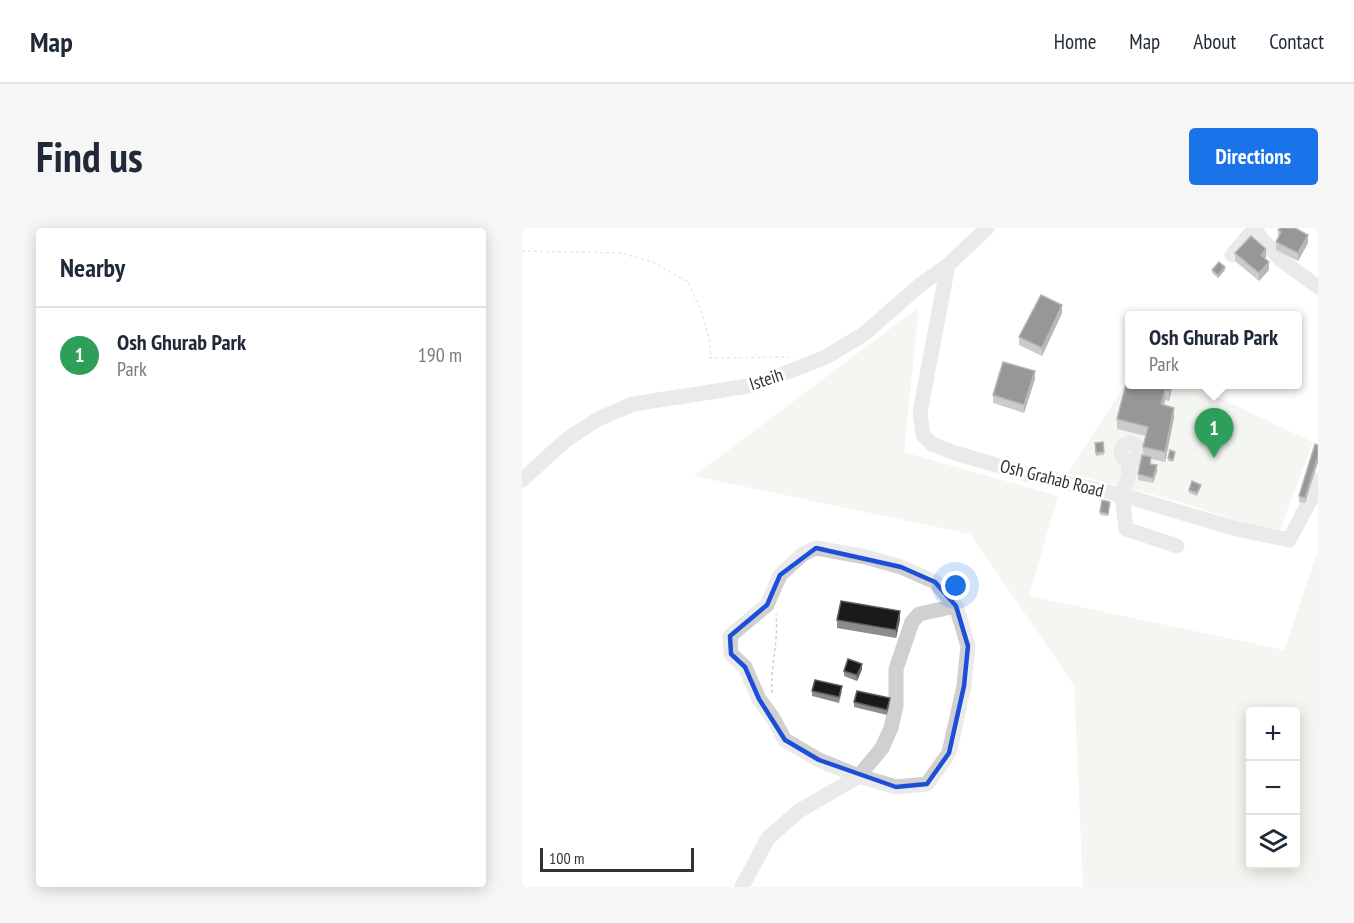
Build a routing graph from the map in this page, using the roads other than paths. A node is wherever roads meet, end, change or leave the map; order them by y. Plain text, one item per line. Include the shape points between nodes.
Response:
1 (987, 228) edge
2 (1254, 229) edge
3 (1232, 255) dead end
4 (948, 265) junction
5 (1318, 287) edge
6 (1128, 461) dead end
7 (522, 480) edge
8 (1318, 480) edge
9 (1122, 495) junction
10 (1177, 546) dead end
11 (956, 606) junction
12 (860, 776) junction
13 (742, 887) edge

1 - 4 street, Isteih
2 - 3 street
2 - 5 street via 1281,260
4 - 7 street, Isteih via 864,334 826,357 755,385 633,404 598,418 566,440
4 - 9 street, Osh Grahab Road via 920,412 923,435 932,444 955,453 1030,475
6 - 9 street via 1129,474
8 - 9 street, Osh Grahab Road via 1289,540
9 - 10 street via 1126,529
11 - 12 street via 919,614 912,622 896,669 896,706 891,728
11 - 12 street via 968,646 964,686 949,753 927,784 896,787
11 - 12 street via 935,582 901,567 816,548 780,575 767,605 730,636 731,654 745,667 759,699 785,740 819,760
12 - 13 street via 798,812 768,838

